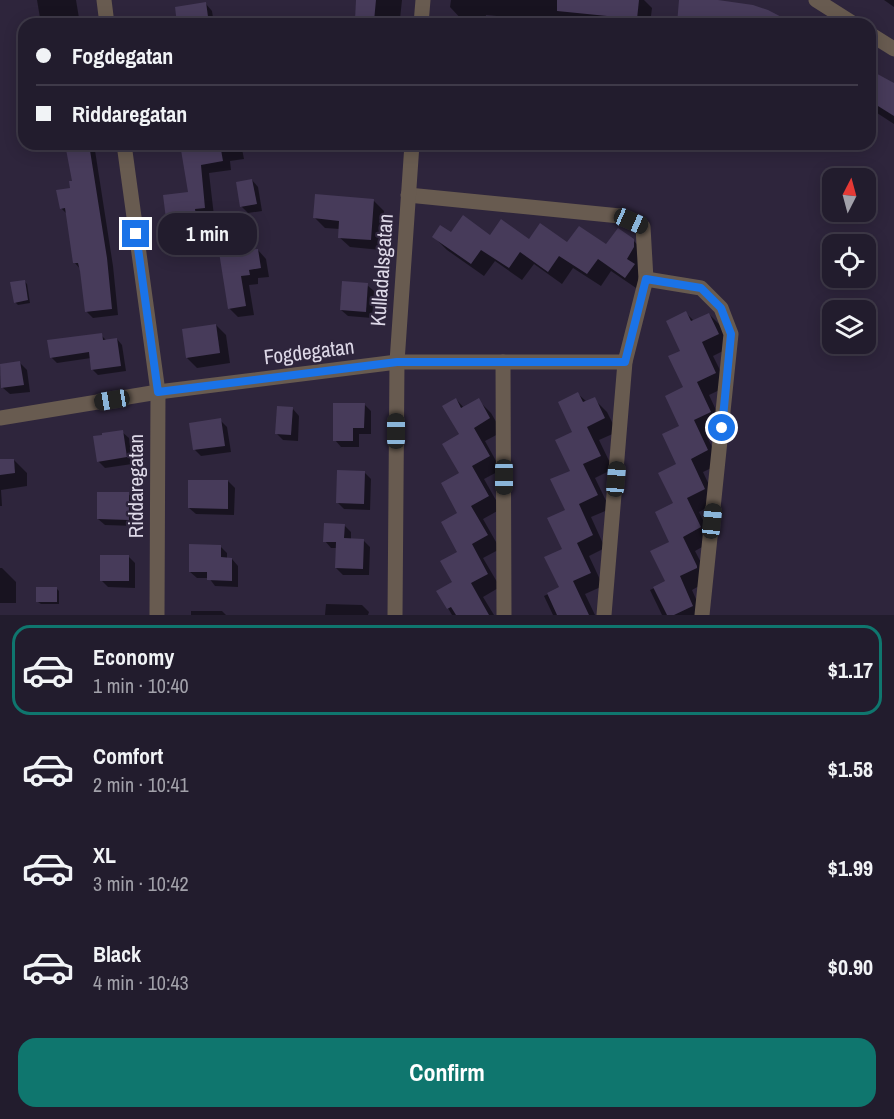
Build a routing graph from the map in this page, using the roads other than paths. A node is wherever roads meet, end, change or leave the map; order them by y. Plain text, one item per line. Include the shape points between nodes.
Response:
1 (104, 0) edge
2 (423, 0) edge
3 (816, 0) edge
4 (106, 18) edge
5 (422, 18) edge
6 (845, 18) edge
7 (876, 38) edge
8 (894, 49) edge
9 (124, 150) edge
10 (412, 150) edge
11 (408, 195) junction
12 (646, 279) junction
13 (397, 362) junction
14 (503, 362) junction
15 (625, 362) junction
16 (158, 392) junction
17 (0, 418) edge
18 (157, 615) edge
19 (395, 615) edge
20 (504, 615) edge
21 (604, 615) edge
22 (702, 615) edge

1 - 4 street
2 - 5 street
3 - 6 street
7 - 8 street
9 - 16 street, Riddaregatan
10 - 11 street, Kulladalsgatan
11 - 12 street via 620,216 643,227
11 - 13 street, Kulladalsgatan
12 - 15 street
12 - 22 street via 701,288 721,308 731,334
13 - 14 street, Fogdegatan
13 - 16 street, Fogdegatan
13 - 19 street, Kulladalsgatan
14 - 15 street, Fogdegatan
14 - 20 street
15 - 21 street
16 - 17 street, Fogdegatan
16 - 18 street, Riddaregatan

